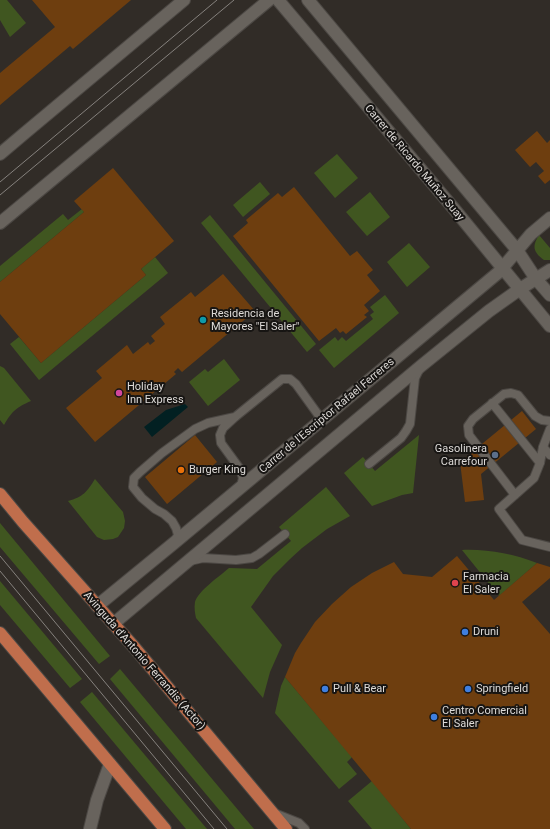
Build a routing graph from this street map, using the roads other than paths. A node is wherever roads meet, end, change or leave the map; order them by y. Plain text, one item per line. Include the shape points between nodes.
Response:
1 (184, 0) edge
2 (269, 0) edge
3 (278, 0) edge
4 (308, 0) edge
5 (0, 154) edge
6 (550, 218) edge
7 (0, 222) edge
8 (518, 250) junction
9 (502, 268) junction
10 (550, 270) edge
11 (536, 279) junction
12 (520, 289) junction
13 (550, 295) edge
14 (550, 326) edge
15 (421, 366) junction
16 (492, 403) junction
17 (235, 417) junction
18 (322, 420) junction
19 (550, 421) edge
20 (550, 429) edge
21 (543, 447) junction
22 (550, 455) edge
23 (540, 463) junction
24 (369, 464) dead end
25 (241, 488) junction
26 (0, 494) edge
27 (515, 494) junction
28 (285, 534) dead end
29 (174, 543) junction
30 (550, 547) edge
31 (189, 561) junction
32 (97, 606) junction
33 (113, 624) junction
34 (0, 633) edge
35 (110, 764) junction
36 (272, 812) junction
37 (90, 829) edge
38 (165, 829) edge
39 (286, 829) edge
40 (305, 829) edge

1 - 5 street
2 - 7 street
3 - 9 street, Carrer de Ricardo Muñoz Suay
4 - 8 street
6 - 8 street, Carrer de l'Escriptor Rafael Ferreres via 531,234
8 - 9 street, Carrer de l'Escriptor Rafael Ferreres
8 - 11 street
9 - 12 street, Carrer de Ricardo Muñoz Suay
9 - 18 street, Carrer de l'Escriptor Rafael Ferreres
10 - 11 street, Carrer de l'Escriptor Rafael Ferreres
11 - 12 street, Carrer de l'Escriptor Rafael Ferreres
11 - 13 street
12 - 14 street, Carrer de Ricardo Muñoz Suay
12 - 15 street, Carrer de l'Escriptor Rafael Ferreres
15 - 24 lane via 415,378 410,424 401,438
15 - 31 street, Carrer de l'Escriptor Rafael Ferreres
16 - 19 lane via 504,394 518,395 535,416
16 - 23 lane
16 - 27 lane via 470,423 469,435
17 - 18 lane via 282,379 290,379
17 - 25 lane via 223,428 220,436 221,443 240,469 243,478
17 - 29 lane via 208,423 195,429 134,478 134,487 142,498 172,521 178,535
18 - 25 street, Carrer de l'Escriptor Rafael Ferreres
20 - 21 lane
21 - 22 lane
21 - 23 lane
23 - 27 lane via 534,478
25 - 29 street, Carrer de l'Escriptor Rafael Ferreres
26 - 32 main road, Avinguda d'Antonio Ferrandis (Actor)
27 - 30 lane via 499,509 522,540
28 - 31 lane via 252,558 203,558
29 - 32 street, Carrer de l'Escriptor Rafael Ferreres
31 - 33 street, Carrer de l'Escriptor Rafael Ferreres
32 - 33 main road, Avinguda d'Antonio Ferrandis (Actor)
33 - 36 main road, Avinguda d'Antonio Ferrandis (Actor)
34 - 35 main road
35 - 37 street
35 - 38 main road
36 - 39 main road, Avinguda d'Antonio Ferrandis (Actor)
36 - 40 lane via 299,823

